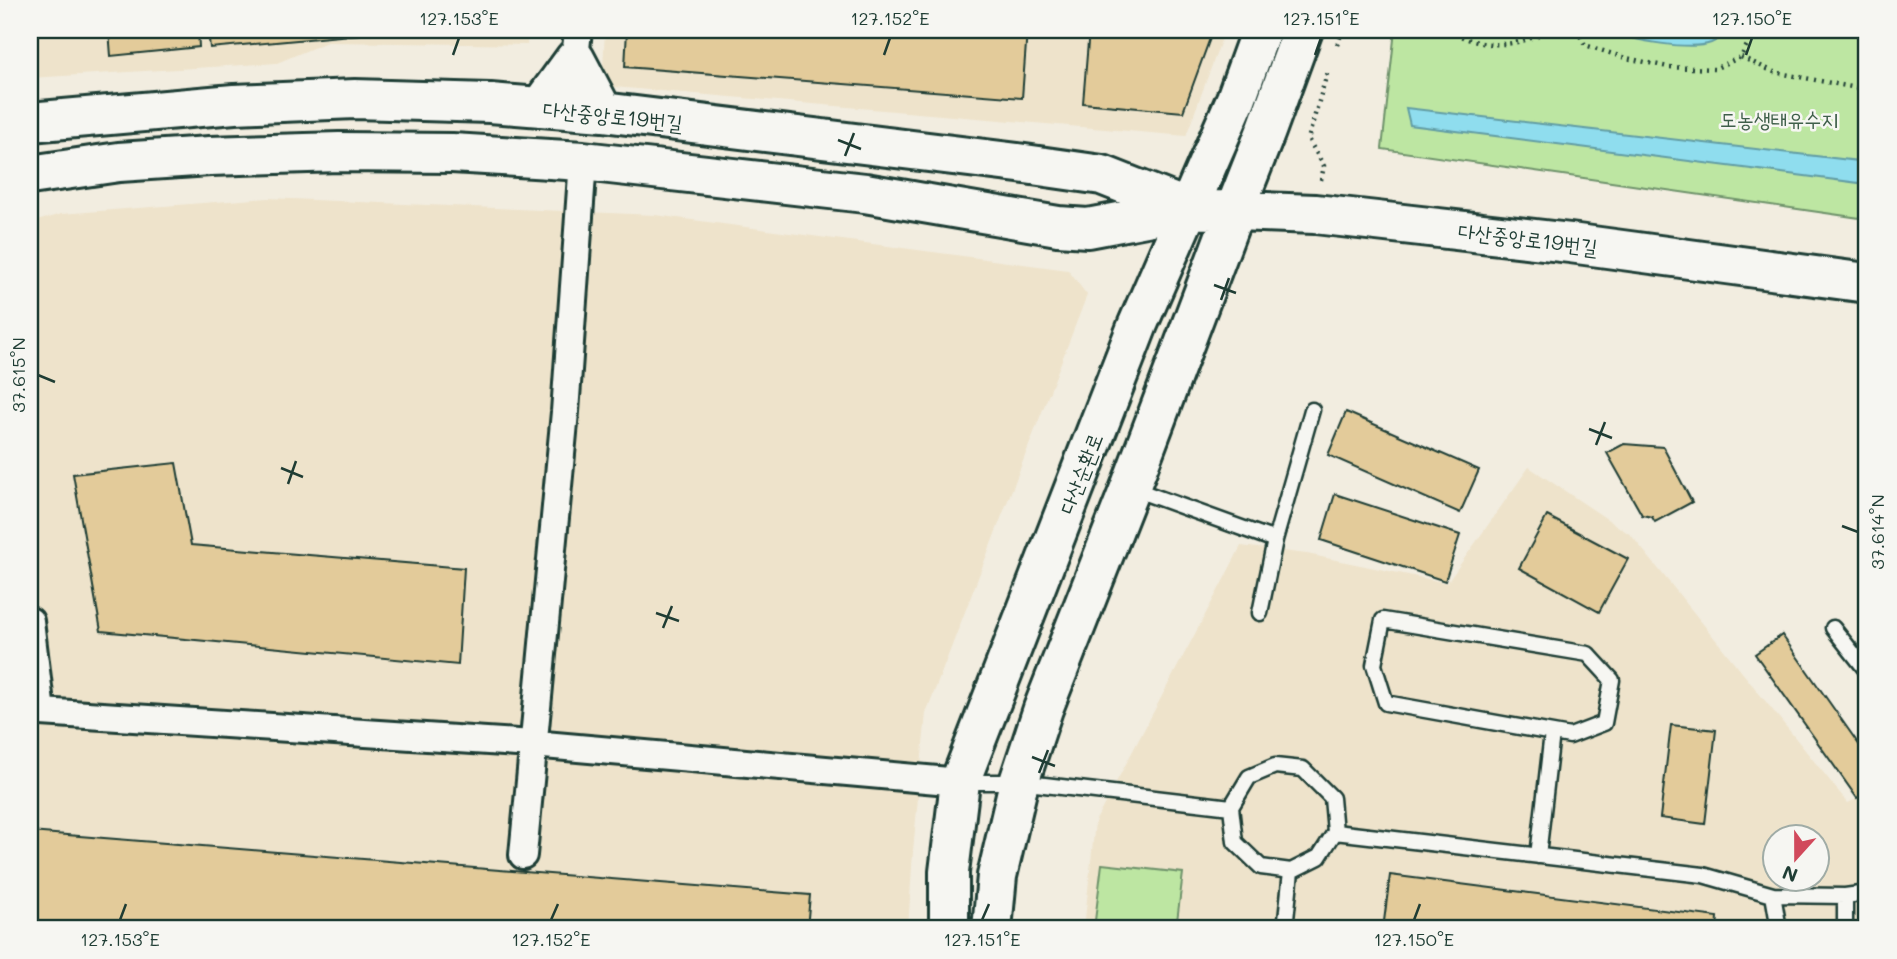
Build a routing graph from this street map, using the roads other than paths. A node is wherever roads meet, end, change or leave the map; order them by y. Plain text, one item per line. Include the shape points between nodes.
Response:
1 (1261, 30) edge
2 (1303, 30) edge
3 (576, 44) edge
4 (540, 107) junction
5 (603, 113) junction
6 (30, 122) edge
7 (583, 161) junction
8 (30, 175) edge
9 (1188, 208) junction
10 (1234, 212) junction
11 (1867, 282) edge
12 (1312, 410) dead end
13 (1130, 488) junction
14 (1275, 540) junction
15 (1259, 613) dead end
16 (30, 621) edge
17 (1833, 628) dead end
18 (1867, 671) edge
19 (35, 713) edge
20 (1552, 733) junction
21 (533, 744) junction
22 (960, 782) junction
23 (1019, 782) junction
24 (1231, 807) junction
25 (1335, 832) junction
26 (523, 855) dead end
27 (1538, 856) junction
28 (1291, 871) junction
29 (1867, 893) edge
30 (1773, 895) junction
31 (1845, 896) junction
32 (949, 929) edge
33 (992, 929) edge
34 (1285, 929) edge
35 (1779, 929) edge
36 (1845, 929) edge

1 - 9 street, 다산순환로
2 - 10 street
3 - 4 street
3 - 5 street
4 - 5 street, 다산중앙로19번길
4 - 6 street, 다산중앙로19번길 via 355,99 234,104
5 - 9 street, 다산중앙로19번길 via 1102,176
7 - 8 street, 다산중앙로19번길 via 339,152 119,162
7 - 9 street, 다산중앙로19번길 via 865,193 1068,227 1088,228
7 - 21 street via 565,412
9 - 10 street, 다산중앙로19번길
9 - 22 street, 다산순환로 via 1138,324
10 - 11 street, 다산중앙로19번길 via 1315,214
10 - 13 street
12 - 14 lane
13 - 14 lane
13 - 23 street
14 - 15 lane
16 - 19 street
17 - 18 lane
19 - 21 street
20 - 20 lane via 1570,736 1604,723 1612,680 1588,654 1383,620 1374,665 1386,703
20 - 27 lane
21 - 22 street
21 - 26 street
22 - 23 lane
22 - 32 street, 다산순환로 via 949,872
23 - 24 lane
23 - 33 street via 998,876
24 - 25 lane via 1249,777 1275,766 1303,769 1332,798
24 - 28 lane via 1235,842 1261,867
25 - 27 lane
25 - 28 lane via 1319,857
27 - 30 lane via 1703,875
28 - 34 lane
29 - 31 lane
30 - 31 lane
30 - 35 lane
31 - 36 lane

